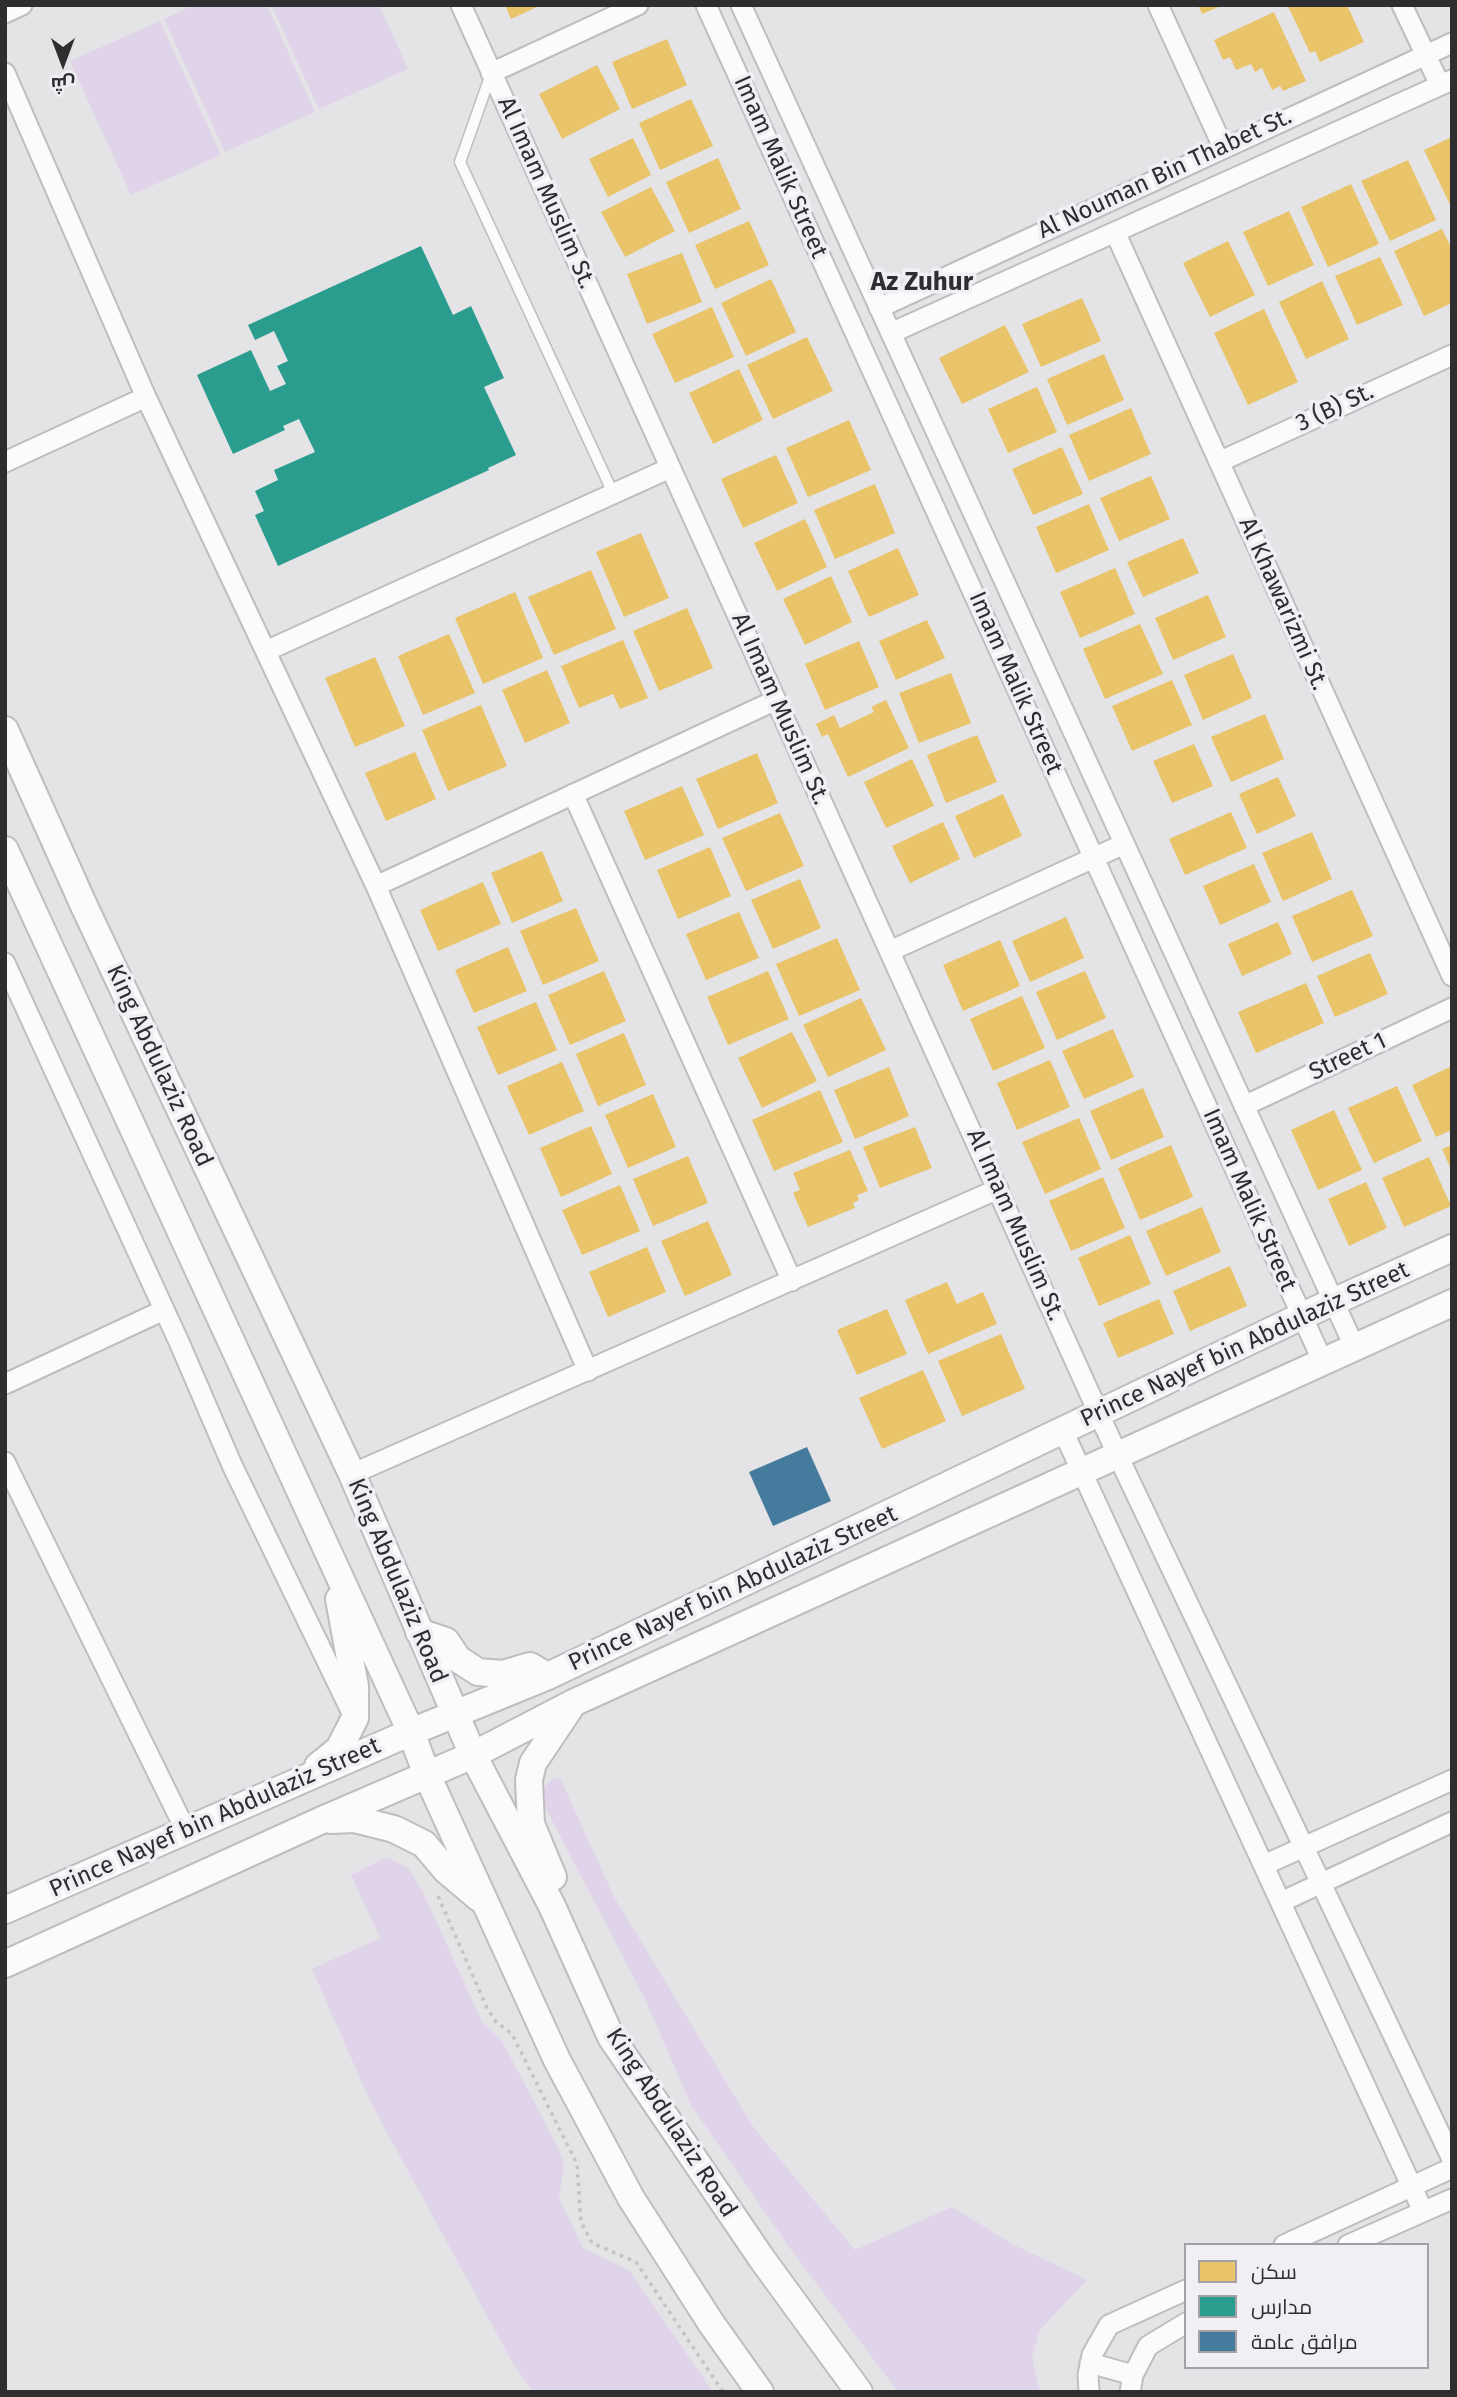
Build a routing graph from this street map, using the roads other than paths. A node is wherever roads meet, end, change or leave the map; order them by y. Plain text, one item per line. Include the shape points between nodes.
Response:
1 (22, 5) edge
2 (461, 5) edge
3 (638, 5) edge
4 (706, 5) edge
5 (741, 5) edge
6 (1158, 5) edge
7 (1402, 5) edge
8 (5, 13) edge
9 (1452, 43) edge
10 (1425, 55) junction
11 (5, 73) edge
12 (491, 73) junction
13 (1446, 83) edge
14 (1223, 147) junction
15 (1115, 232) junction
16 (879, 308) junction
17 (891, 333) junction
18 (1452, 355) edge
19 (146, 397) junction
20 (5, 462) edge
21 (1219, 462) junction
22 (670, 468) junction
23 (613, 493) junction
24 (266, 651) junction
25 (776, 700) junction
26 (5, 730) edge
27 (573, 794) junction
28 (1124, 844) junction
29 (5, 850) edge
30 (1094, 858) junction
31 (376, 886) junction
32 (890, 951) junction
33 (5, 963) edge
34 (1452, 976) edge
35 (1452, 1008) edge
36 (1244, 1106) junction
37 (998, 1189) junction
38 (1452, 1248) edge
39 (792, 1281) junction
40 (1334, 1302) junction
41 (1452, 1303) edge
42 (164, 1310) junction
43 (1302, 1316) junction
44 (1354, 1346) junction
45 (1323, 1362) junction
46 (588, 1371) junction
47 (5, 1384) edge
48 (1100, 1413) junction
49 (1063, 1431) junction
50 (1118, 1456) junction
51 (7, 1471) edge
52 (1083, 1473) junction
53 (352, 1474) junction
54 (332, 1563) junction
55 (419, 1632) junction
56 (548, 1676) junction
57 (573, 1703) junction
58 (455, 1714) junction
59 (355, 1718) junction
60 (411, 1732) junction
61 (473, 1755) junction
62 (427, 1775) junction
63 (1452, 1780) edge
64 (299, 1782) junction
65 (322, 1820) junction
66 (1452, 1822) edge
67 (186, 1831) junction
68 (1304, 1847) junction
69 (1264, 1865) junction
70 (1321, 1884) junction
71 (485, 1902) junction
72 (1281, 1902) junction
73 (552, 1906) junction
74 (5, 1910) edge
75 (5, 1964) edge
76 (1452, 2159) edge
77 (1452, 2168) edge
78 (1412, 2186) junction
79 (1452, 2199) edge
80 (1423, 2211) junction
81 (1288, 2243) edge
82 (1352, 2243) edge
83 (1184, 2291) edge
84 (1184, 2324) edge
85 (1090, 2363) junction
86 (1132, 2383) edge
87 (760, 2392) edge
88 (859, 2392) edge
89 (1089, 2392) edge

1 - 8 street
2 - 12 street, Al Imam Muslim St.
3 - 12 street
4 - 30 street, Imam Malik Street
5 - 16 street, Imam Malik Street
6 - 14 street
7 - 10 street
9 - 10 street, Al Nouman Bin Thabet St.
10 - 13 street
10 - 14 street, Al Nouman Bin Thabet St.
11 - 19 street
12 - 22 street, Al Imam Muslim St.
12 - 23 lane via 460,162
13 - 15 street, Al Nouman Bin Thabet St.
14 - 16 street, Al Nouman Bin Thabet St.
15 - 17 street, Al Nouman Bin Thabet St.
15 - 21 street, Al Khawarizmi St.
16 - 17 street, Imam Malik Street
17 - 28 street, Imam Malik Street
18 - 21 street, 3 (B) St.
19 - 20 street
19 - 24 street
21 - 34 street, Al Khawarizmi St.
22 - 23 street
22 - 25 street, Al Imam Muslim St.
23 - 24 street
24 - 31 street
25 - 27 street
25 - 32 street, Al Imam Muslim St.
26 - 53 main road, King Abdulaziz Road
27 - 31 street
27 - 39 street
28 - 30 street
28 - 36 street, Imam Malik Street
29 - 54 main road, King Abdulaziz Road
30 - 32 street
30 - 43 street, Imam Malik Street
31 - 46 street
32 - 37 street, Al Imam Muslim St.
33 - 42 street
35 - 36 street, Street 1
36 - 40 street, Imam Malik Street
37 - 39 street
37 - 48 street, Al Imam Muslim St.
38 - 40 main road, Prince Nayef bin Abdulaziz Street
39 - 46 street
40 - 43 main road, Prince Nayef bin Abdulaziz Street
40 - 44 street, Imam Malik Street
41 - 44 main road, Prince Nayef bin Abdulaziz Street
42 - 47 street
42 - 59 street via 232,1465
43 - 45 street, Imam Malik Street
43 - 48 main road, Prince Nayef bin Abdulaziz Street
44 - 45 main road, Prince Nayef bin Abdulaziz Street
45 - 50 main road, Prince Nayef bin Abdulaziz Street
46 - 53 street
48 - 49 main road, Prince Nayef bin Abdulaziz Street
48 - 50 street, Al Imam Muslim St.
49 - 52 street
49 - 56 main road, Prince Nayef bin Abdulaziz Street
50 - 52 main road, Prince Nayef bin Abdulaziz Street
50 - 68 street, Al Imam Muslim St.
51 - 67 street
52 - 57 main road, Prince Nayef bin Abdulaziz Street
52 - 69 street
53 - 55 main road, King Abdulaziz Road
54 - 59 main road via 355,1686
54 - 60 main road, King Abdulaziz Road
55 - 56 main road via 446,1641 458,1659 478,1672 503,1674 530,1666
55 - 58 main road, King Abdulaziz Road
56 - 58 main road, Prince Nayef bin Abdulaziz Street
57 - 61 main road, Prince Nayef bin Abdulaziz Street
57 - 73 main road via 533,1763 529,1780 531,1824 553,1870
58 - 60 main road, Prince Nayef bin Abdulaziz Street
58 - 61 main road, King Abdulaziz Road
59 - 64 main road via 339,1749
60 - 62 main road, King Abdulaziz Road
60 - 64 main road, Prince Nayef bin Abdulaziz Street
61 - 62 main road, Prince Nayef bin Abdulaziz Street
61 - 73 main road, King Abdulaziz Road
62 - 65 main road, Prince Nayef bin Abdulaziz Street
62 - 71 main road, King Abdulaziz Road
63 - 68 street
64 - 67 main road, Prince Nayef bin Abdulaziz Street
65 - 71 main road via 354,1819 394,1829 424,1844 446,1870
65 - 75 main road, Prince Nayef bin Abdulaziz Street
66 - 70 street
67 - 74 main road, Prince Nayef bin Abdulaziz Street
68 - 69 street
68 - 70 street, Al Imam Muslim St.
69 - 72 street
70 - 72 street
70 - 76 street, Al Imam Muslim St.
71 - 87 main road, King Abdulaziz Road via 557,2060 631,2198
72 - 78 street
73 - 88 main road, King Abdulaziz Road via 611,2037
77 - 78 street
78 - 80 street
78 - 81 street
79 - 80 street
80 - 82 street
83 - 85 street via 1109,2325
84 - 86 street via 1148,2346
85 - 86 street
85 - 89 street

